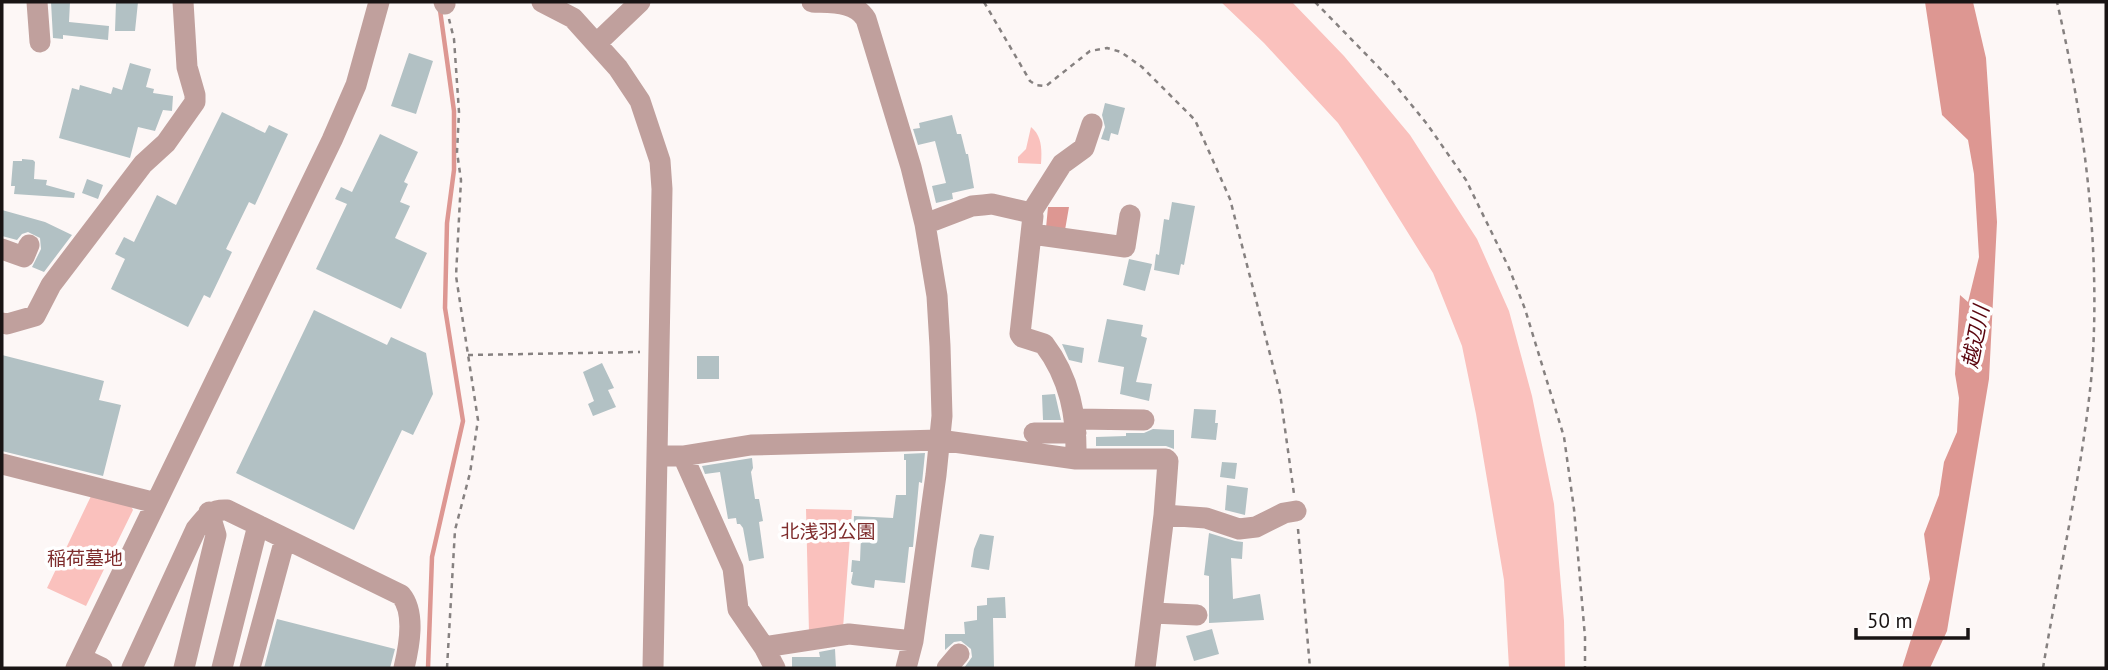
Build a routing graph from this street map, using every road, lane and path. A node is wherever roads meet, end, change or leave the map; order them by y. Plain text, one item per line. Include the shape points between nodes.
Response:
1 (37, 2) edge
2 (183, 2) edge
3 (379, 2) edge
4 (542, 2) edge
5 (640, 2) edge
6 (812, 2) edge
7 (984, 2) edge
8 (1315, 2) edge
9 (2057, 2) edge
10 (445, 3) edge
11 (867, 7) edge
12 (40, 42) dead end
13 (597, 43) junction
14 (1092, 124) dead end
15 (1031, 213) junction
16 (1130, 215) dead end
17 (925, 224) junction
18 (1032, 234) junction
19 (29, 245) dead end
20 (2, 249) edge
21 (2, 323) edge
22 (660, 352) junction
23 (468, 355) junction
24 (1144, 420) dead end
25 (1076, 426) junction
26 (1034, 433) dead end
27 (939, 440) junction
28 (657, 456) junction
29 (683, 457) junction
30 (1076, 459) junction
31 (2, 464) edge
32 (156, 503) junction
33 (1296, 511) junction
34 (209, 512) junction
35 (1164, 515) junction
36 (258, 525) junction
37 (285, 539) junction
38 (1153, 613) junction
39 (1197, 615) dead end
40 (913, 641) junction
41 (764, 647) junction
42 (79, 663) edge
43 (102, 668) edge
44 (132, 668) edge
45 (184, 668) edge
46 (222, 668) edge
47 (250, 668) edge
48 (404, 668) edge
49 (447, 668) edge
50 (653, 668) edge
51 (775, 668) edge
52 (906, 668) edge
53 (1145, 668) edge
54 (1310, 668) edge
55 (1585, 668) edge
56 (2043, 668) edge

1 - 12 street
2 - 21 street via 187,66 195,103 51,285 35,316
3 - 32 street via 356,85 332,140
4 - 13 street via 573,18
5 - 13 street
6 - 11 street
7 - 33 path via 1036,85 1046,86 1090,51 1107,48 1142,67 1195,120 1230,199 1277,380
8 - 55 path via 1427,124 1466,180 1510,268 1564,437 1577,536
9 - 56 path via 2083,140 2094,262 2089,392 2079,473
10 - 23 path via 454,39 459,111 456,276
11 - 17 street
13 - 22 street via 640,100 660,161
14 - 15 street via 1084,148 1062,164
15 - 17 street via 992,204 972,206
15 - 18 street
16 - 18 street via 1125,247
17 - 27 street via 937,296
18 - 25 street via 1020,334 1049,350 1065,379
19 - 20 street via 24,257
22 - 23 path
22 - 28 street
23 - 49 path via 478,420 455,530
24 - 25 street
25 - 26 street
25 - 30 street
27 - 29 street via 751,445
27 - 30 street
27 - 40 street
28 - 29 street
28 - 50 street
29 - 41 street via 733,568 737,609
30 - 35 street via 1166,459
31 - 32 street
32 - 42 street
33 - 35 street via 1239,529 1206,518
33 - 54 path
34 - 36 street via 227,510
34 - 44 street via 196,529
34 - 45 street via 216,535
35 - 38 street
36 - 37 street
36 - 46 street
37 - 47 street
37 - 48 street via 401,595 409,610
38 - 39 street
38 - 53 street
40 - 41 street via 849,634
40 - 52 street
41 - 51 street
42 - 43 street

